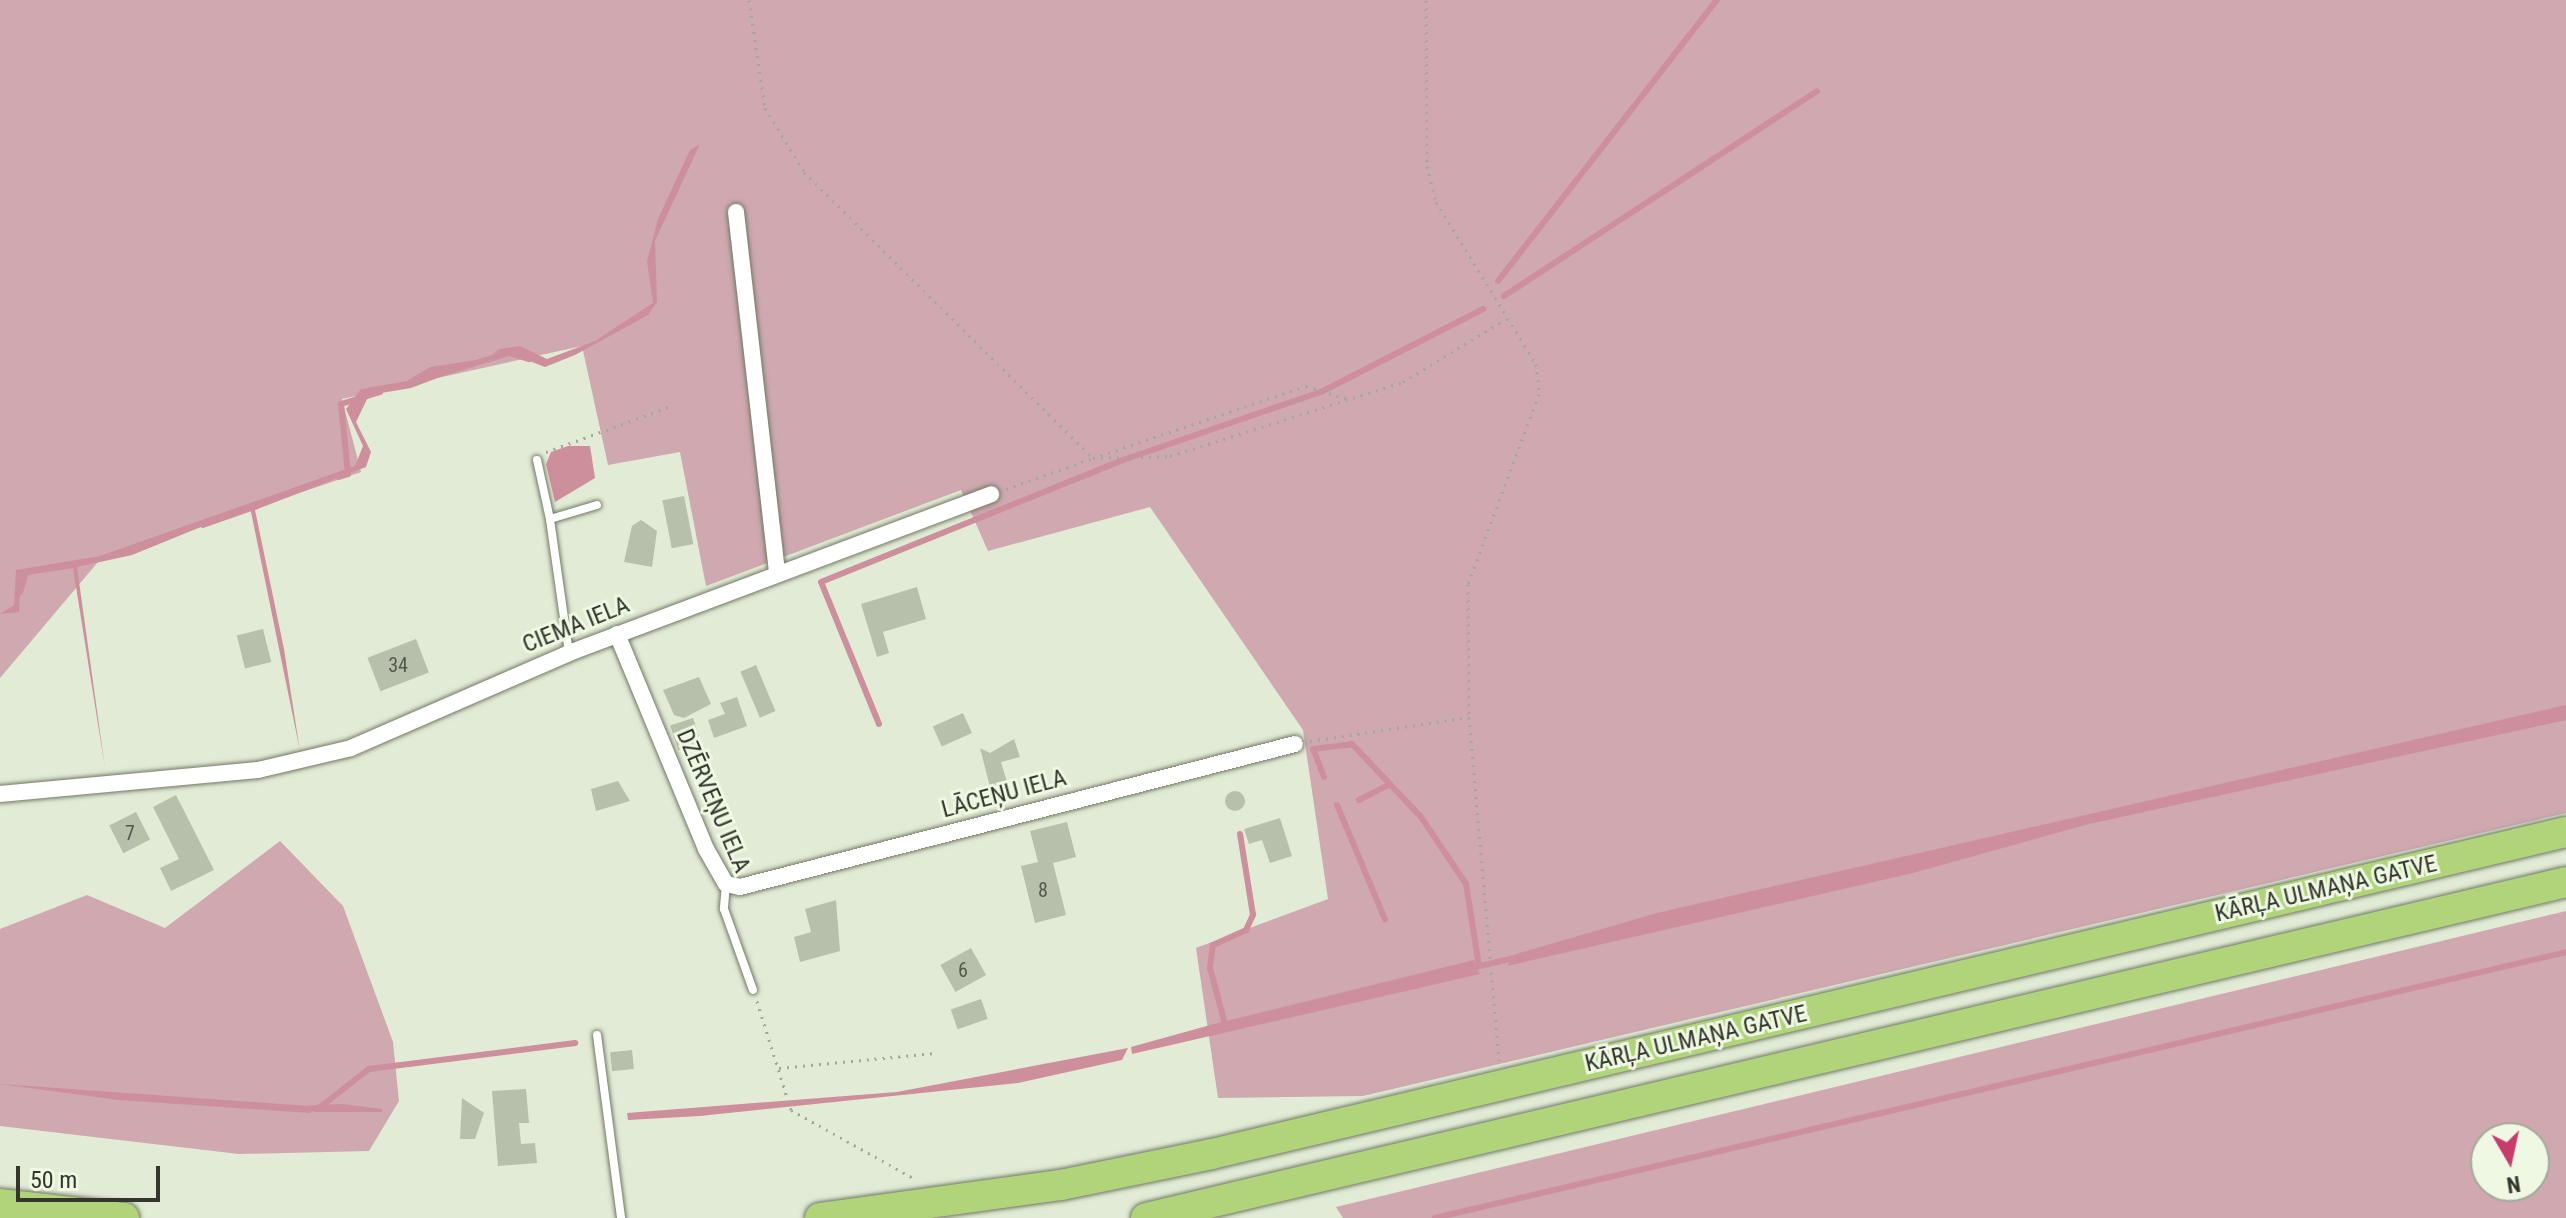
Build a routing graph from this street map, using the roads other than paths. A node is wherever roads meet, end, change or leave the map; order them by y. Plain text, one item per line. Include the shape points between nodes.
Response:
1 (736, 212) dead end
2 (537, 460) road end
3 (991, 494) road end
4 (597, 505) dead end
5 (550, 519) junction
6 (777, 573) junction
7 (617, 634) junction
8 (569, 653) junction
9 (1295, 744) road end
10 (0, 794) edge
11 (2566, 832) edge
12 (2566, 882) edge
13 (726, 884) junction
14 (753, 990) road end
15 (597, 1035) dead end
16 (0, 1204) edge
17 (124, 1218) edge
18 (621, 1218) edge
19 (820, 1218) edge
20 (1146, 1218) edge

1 - 6 street
2 - 5 lane
3 - 6 street, CIEMA IELA
4 - 5 lane
5 - 8 lane
6 - 7 street, CIEMA IELA
7 - 8 street, CIEMA IELA
7 - 13 street, DZĒRVEŅU IELA
8 - 10 street, CIEMA IELA via 310,760
9 - 13 street, LĀCEŅU IELA via 760,883
11 - 19 highway, KĀRĻA ULMAŅA GATVE via 1061,1185
12 - 20 highway, KĀRĻA ULMAŅA GATVE
13 - 14 lane, DZĒRVEŅU IELA via 724,909
15 - 18 lane
16 - 17 highway

